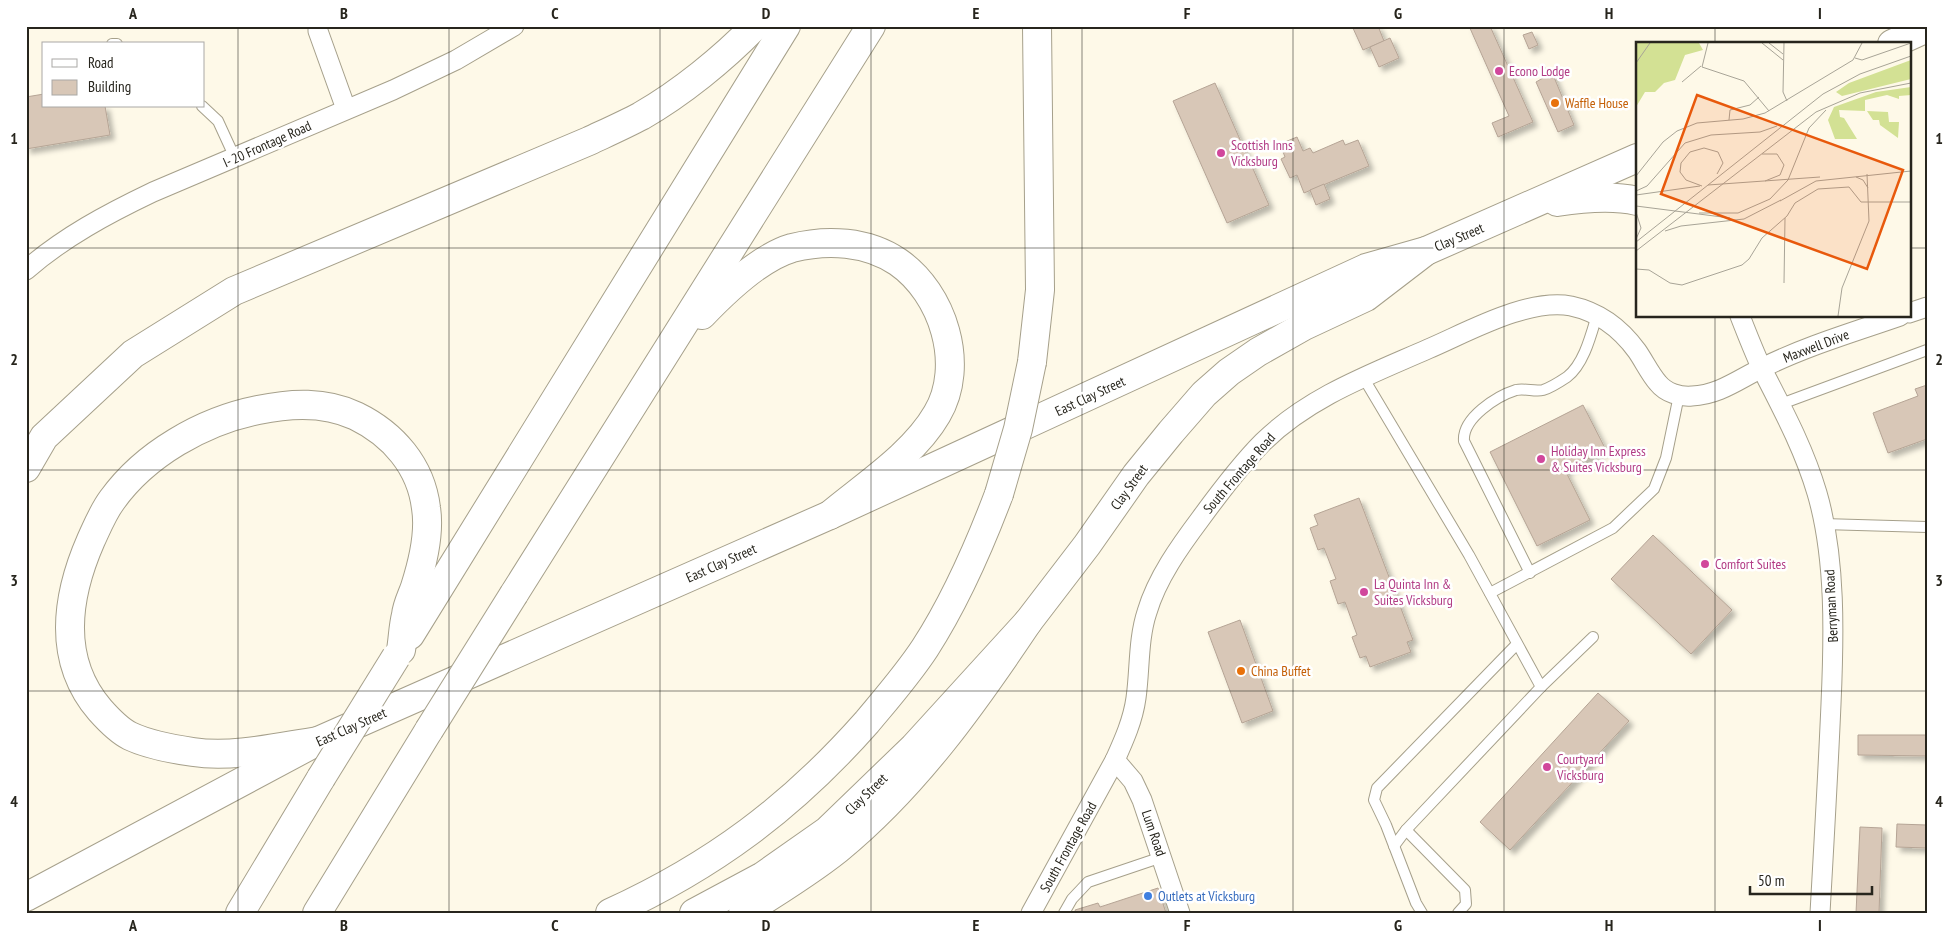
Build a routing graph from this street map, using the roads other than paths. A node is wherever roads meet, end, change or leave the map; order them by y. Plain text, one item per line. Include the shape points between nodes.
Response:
1 (318, 26) edge
2 (514, 26) edge
3 (755, 26) edge
4 (786, 26) edge
5 (871, 26) edge
6 (1037, 26) edge
7 (1927, 28) edge
8 (1896, 42) edge
9 (204, 108) edge
10 (346, 109) junction
11 (234, 158) junction
12 (1636, 158) edge
13 (1636, 201) edge
14 (1531, 206) junction
15 (1426, 252) junction
16 (26, 270) edge
17 (1927, 307) edge
18 (1910, 313) edge
19 (1597, 315) junction
20 (1741, 318) edge
21 (1894, 318) edge
22 (667, 350) junction
23 (1927, 350) edge
24 (1762, 368) junction
25 (1363, 377) junction
26 (1679, 396) junction
27 (1781, 404) junction
28 (26, 468) edge
29 (830, 515) junction
30 (1823, 524) junction
31 (1927, 528) edge
32 (1530, 573) junction
33 (1490, 593) junction
34 (1028, 622) junction
35 (1593, 637) dead end
36 (1517, 644) junction
37 (399, 654) junction
38 (1541, 687) junction
39 (318, 741) junction
40 (1115, 760) junction
41 (1406, 830) junction
42 (1394, 846) junction
43 (1162, 857) junction
44 (26, 897) edge
45 (240, 913) edge
46 (316, 913) edge
47 (610, 913) edge
48 (694, 913) edge
49 (743, 913) edge
50 (1031, 913) edge
51 (1064, 913) edge
52 (1180, 913) edge
53 (1422, 913) edge
54 (1458, 913) edge
55 (1820, 913) edge

1 - 10 street
2 - 10 street, I- 20 Frontage Road via 456,60
3 - 28 main road via 699,76 642,116 234,291 133,354 44,437
4 - 37 main road
5 - 22 main road
6 - 47 main road, bridge via 1040,290 1032,362 1018,429 980,546 926,647 894,691 843,750 798,793 706,863
7 - 8 main road
9 - 11 lane via 218,121
10 - 11 street, I- 20 Frontage Road
11 - 16 street, I- 20 Frontage Road via 116,210 80,230
12 - 14 main road, Clay Street
13 - 14 main road via 1589,198
14 - 15 main road, Clay Street
15 - 29 main road, East Clay Street via 1366,268
15 - 34 main road, Clay Street via 1366,297 1258,352 1204,394 1136,476
17 - 18 street
19 - 25 street, South Frontage Road via 1572,306 1520,310
19 - 26 street, South Frontage Road via 1626,338 1659,384
19 - 32 lane via 1588,344 1567,377 1543,390 1518,390 1488,403 1464,433 1464,440
20 - 24 street, Berryman Road
21 - 24 street, Maxwell Drive via 1813,346
22 - 29 main road via 726,290 758,266 790,249 820,242 850,243 898,261 914,276 942,319 950,367 945,396 925,432 896,461
22 - 46 main road, bridge
23 - 27 lane
24 - 26 street via 1719,390
24 - 27 street, Berryman Road
25 - 33 lane
25 - 40 street, South Frontage Road via 1297,414 1262,443 1207,510 1171,561 1145,616 1136,700
26 - 32 lane via 1666,458 1654,489 1613,528
27 - 30 street, Berryman Road via 1804,453 1818,495
29 - 39 main road, East Clay Street
30 - 31 lane
30 - 55 street, Berryman Road via 1834,645
32 - 33 lane
33 - 36 lane
34 - 48 main road, Clay Street via 914,746 827,832 763,876
34 - 49 main road via 930,757 886,804 838,849
35 - 38 lane
36 - 38 lane
36 - 42 lane via 1378,788 1374,800
37 - 39 main road via 406,613 423,557 426,508 407,457 371,424 348,412 306,404 249,412 189,433 132,477 112,500 97,526 83,557 69,616 74,662 80,682 91,699 108,720 129,735 162,747 196,753 236,753
37 - 45 main road, bridge
38 - 41 lane
39 - 44 main road, East Clay Street
40 - 43 street, Lum Road via 1133,781
40 - 50 street, South Frontage Road
41 - 42 lane
41 - 54 lane via 1465,890 1466,904
42 - 53 lane
43 - 51 lane via 1088,882
43 - 52 street, Lum Road

